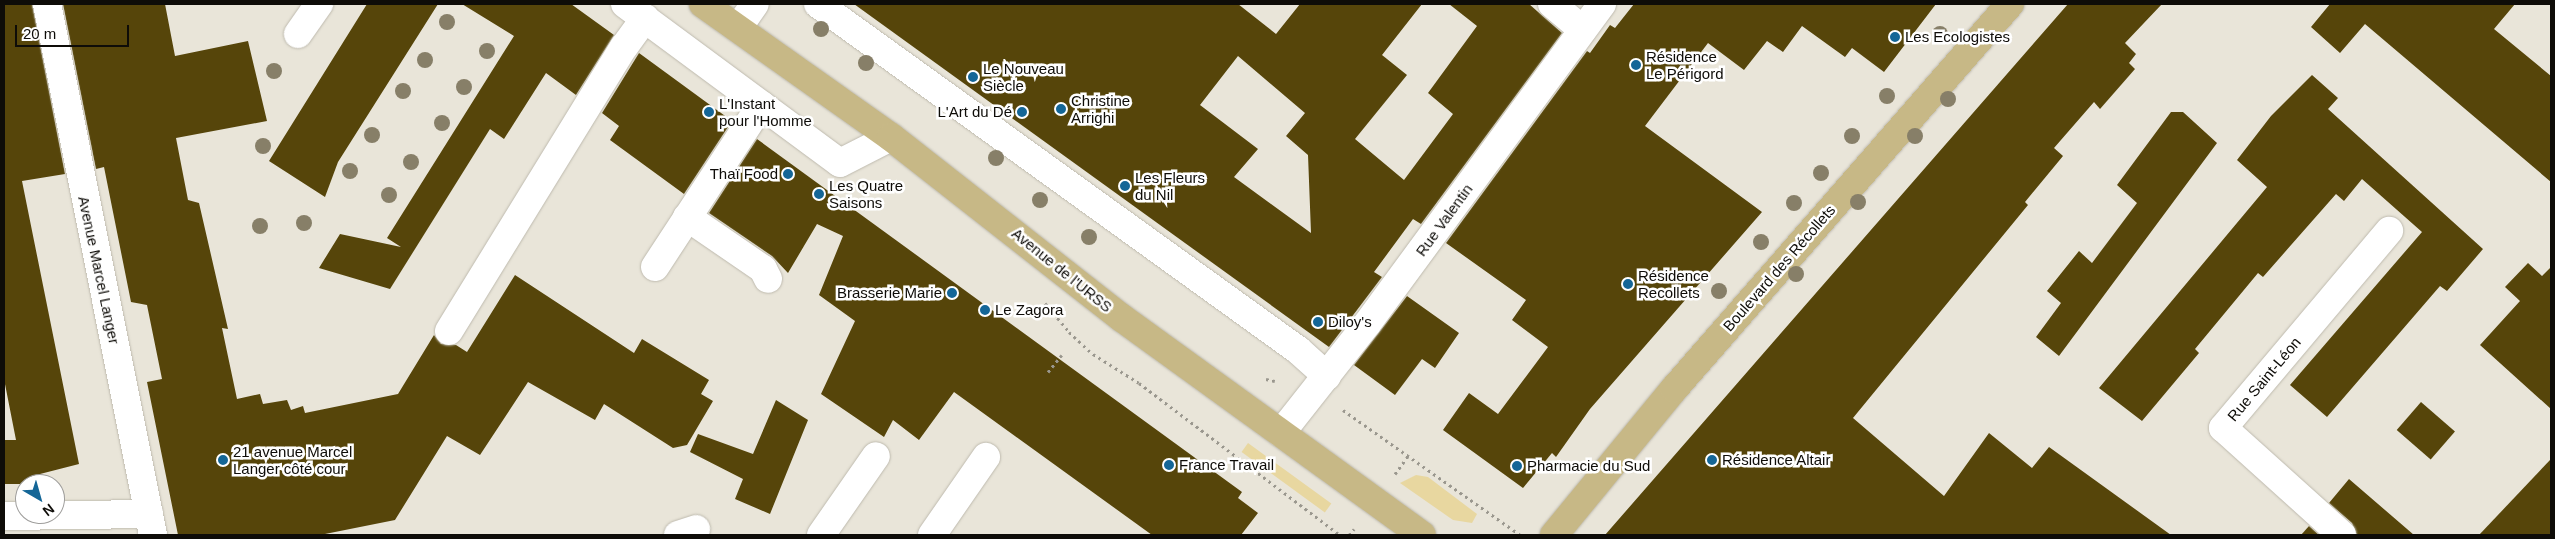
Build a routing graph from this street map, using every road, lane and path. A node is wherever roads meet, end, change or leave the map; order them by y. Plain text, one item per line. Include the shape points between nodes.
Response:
1 (47, 4) edge
2 (319, 4) edge
3 (703, 4) edge
4 (755, 4) edge
5 (818, 4) edge
6 (1552, 4) edge
7 (1602, 4) edge
8 (2010, 4) edge
9 (635, 11) edge
10 (738, 28) junction
11 (1584, 30) junction
12 (298, 34) dead end
13 (761, 105) junction
14 (891, 137) junction
15 (687, 217) junction
16 (2389, 231) dead end
17 (655, 267) dead end
18 (768, 279) dead end
19 (449, 331) dead end
20 (1062, 355) dead end
21 (1048, 372) dead end
22 (1327, 376) junction
23 (1339, 407) dead end
24 (1281, 433) junction
25 (876, 456) dead end
26 (986, 457) dead end
27 (1374, 503) junction
28 (4, 516) edge
29 (151, 524) edge
30 (821, 535) edge
31 (932, 535) edge
32 (1395, 535) edge
33 (1422, 535) edge
34 (1520, 535) edge
35 (1554, 535) edge
36 (2342, 535) edge

1 - 29 street, Avenue Marcel Langer
2 - 12 street
3 - 10 main road, Avenue de l'URSS
4 - 10 street
5 - 22 street via 1298,350
6 - 11 street
7 - 11 street, Rue Valentin
8 - 35 main road, Boulevard des Récollets via 1674,389
9 - 13 street
9 - 19 street via 624,47
10 - 14 main road, Avenue de l'URSS
11 - 22 street, Rue Valentin
13 - 14 street via 840,163
13 - 15 street
14 - 24 main road, Avenue de l'URSS via 1122,318
15 - 17 street
15 - 18 street via 763,269
16 - 36 street, Rue Saint-Léon via 2223,428
20 - 21 path
22 - 24 street, Rue Valentin
23 - 34 path
24 - 27 main road, Avenue de l'URSS
25 - 30 street
26 - 31 street
27 - 32 main road
27 - 33 main road, Avenue de l'URSS
28 - 29 street

